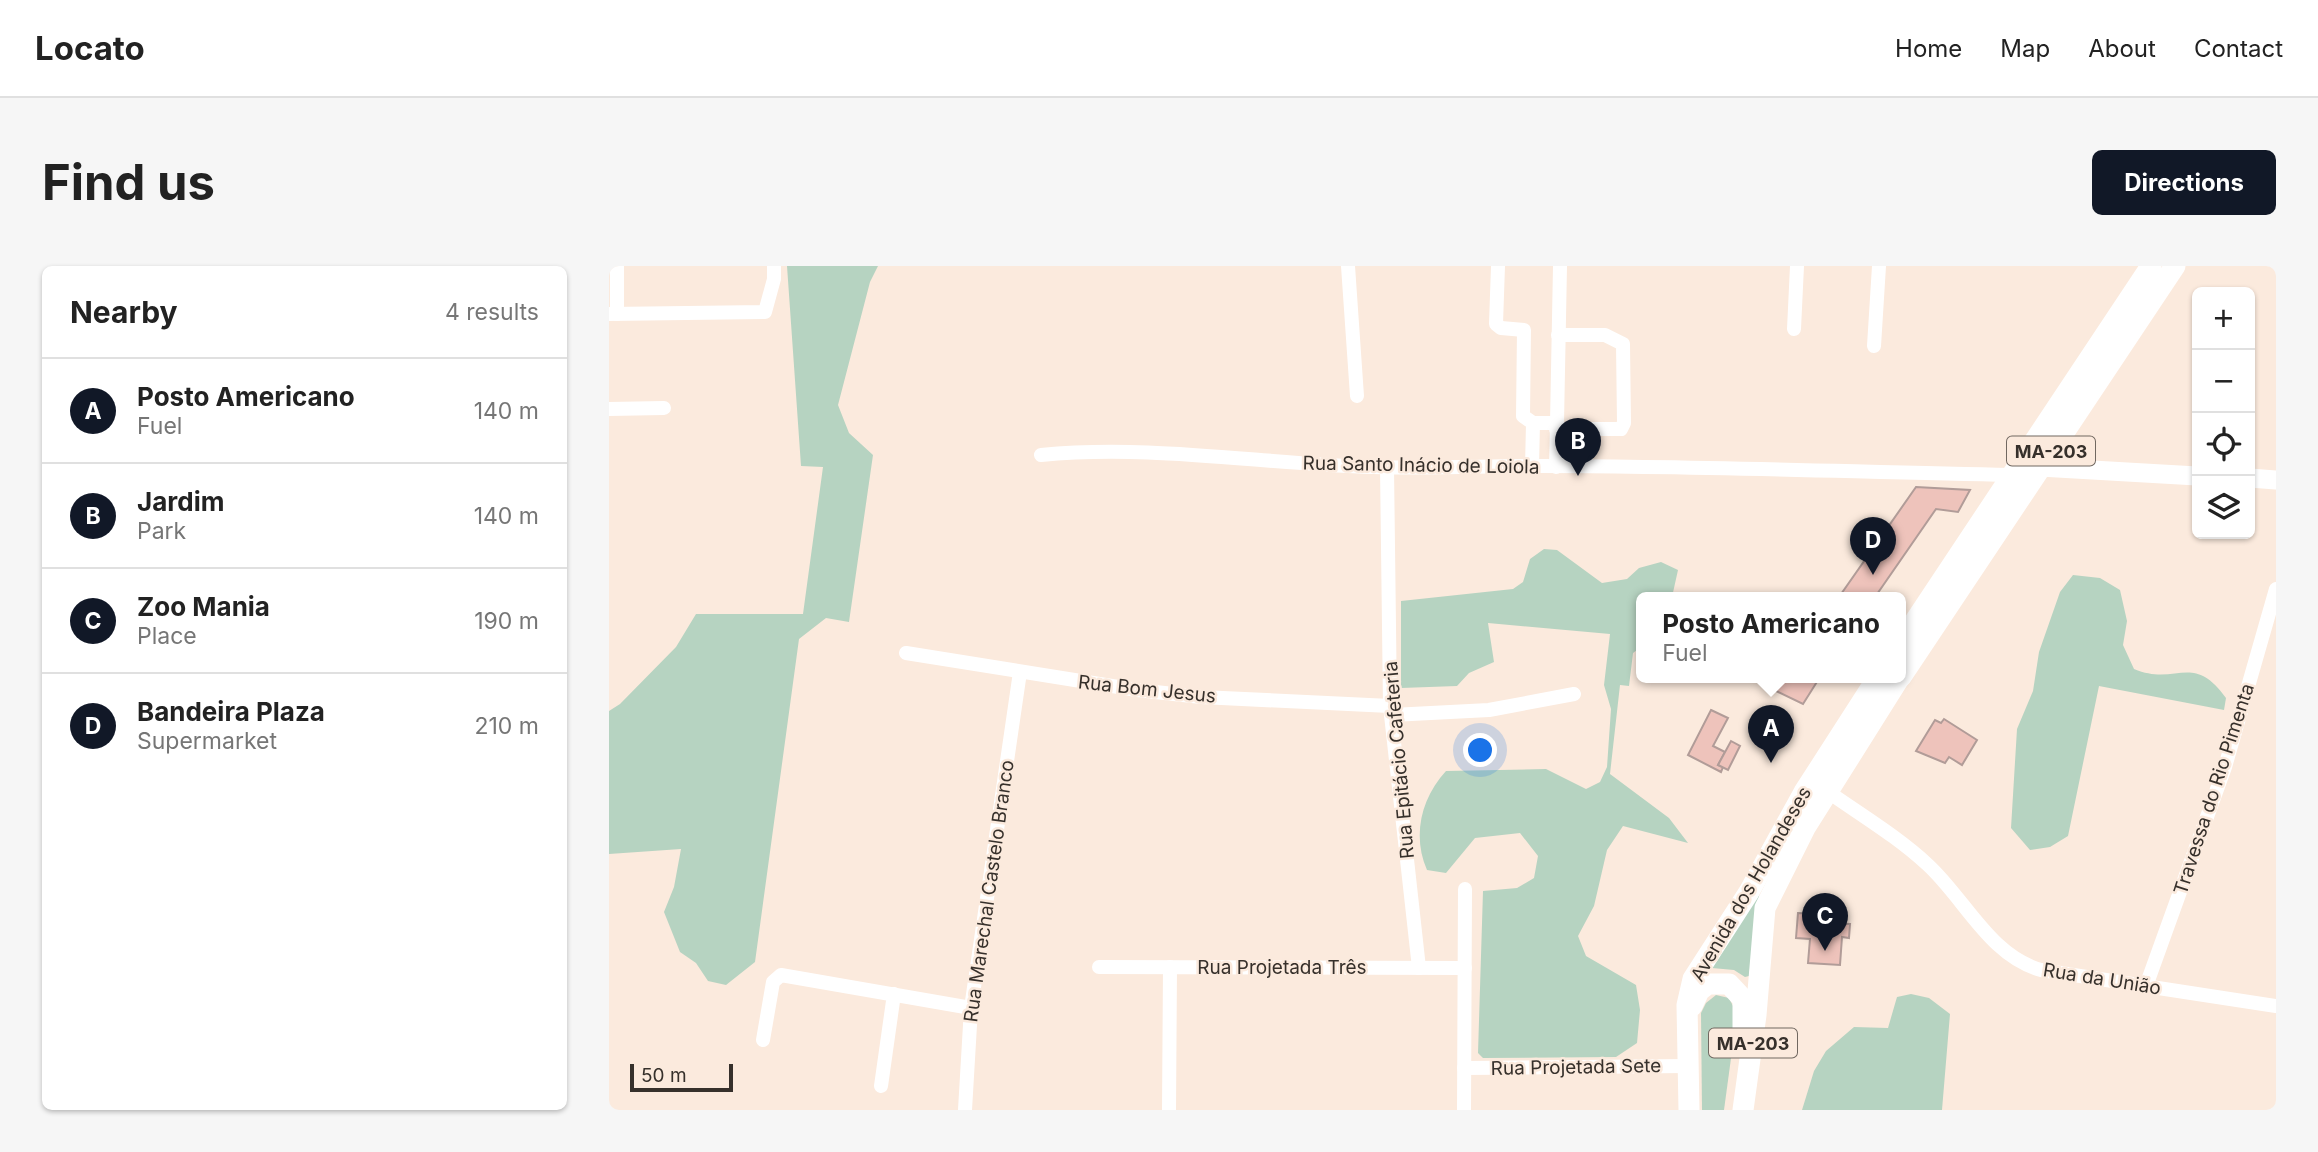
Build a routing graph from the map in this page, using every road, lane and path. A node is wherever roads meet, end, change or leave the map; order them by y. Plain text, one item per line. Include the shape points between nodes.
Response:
1 (617, 266) edge
2 (774, 266) edge
3 (1348, 266) edge
4 (1498, 266) edge
5 (1560, 266) edge
6 (1797, 266) edge
7 (1879, 266) edge
8 (2151, 266) edge
9 (2175, 266) edge
10 (613, 314) edge
11 (1794, 329) dead end
12 (1558, 335) junction
13 (1874, 346) dead end
14 (1357, 396) dead end
15 (664, 408) dead end
16 (609, 409) edge
17 (1532, 423) junction
18 (1556, 426) junction
19 (1041, 456) dead end
20 (1387, 467) junction
21 (1532, 467) junction
22 (1556, 467) junction
23 (2040, 467) junction
24 (2011, 475) junction
25 (2192, 476) edge
26 (2255, 478) edge
27 (2276, 480) edge
28 (2276, 589) edge
29 (1906, 634) edge
30 (906, 653) dead end
31 (1906, 668) edge
32 (1020, 672) junction
33 (1874, 683) edge
34 (1896, 683) edge
35 (1574, 694) dead end
36 (1391, 710) junction
37 (1827, 791) junction
38 (1465, 889) dead end
39 (1099, 967) dead end
40 (1170, 967) junction
41 (1419, 968) junction
42 (1465, 968) junction
43 (2146, 986) junction
44 (894, 994) junction
45 (2276, 1006) edge
46 (971, 1008) junction
47 (1687, 1032) junction
48 (763, 1040) dead end
49 (1688, 1066) junction
50 (1464, 1068) junction
51 (881, 1086) dead end
52 (965, 1110) edge
53 (1169, 1110) edge
54 (1464, 1110) edge
55 (1689, 1110) edge
56 (1735, 1110) edge
57 (1743, 1110) edge

1 - 10 street
2 - 10 street via 765,312
3 - 14 street
4 - 17 street via 1496,324 1524,330 1523,416
5 - 12 street
6 - 11 street
7 - 13 street
8 - 24 main road, MA-203
9 - 23 main road, Avenida dos Holandeses / MA-203
12 - 18 street
12 - 18 street via 1605,335 1623,344 1624,423 1621,429
15 - 16 street
17 - 18 street
17 - 21 street
18 - 22 street
19 - 20 street, Rua Santo Inácio de Loiola via 1148,453
20 - 21 street, Rua Santo Inácio de Loiola
20 - 36 street, Rua Epitácio Cafeteria
21 - 22 street, Rua Santo Inácio de Loiola
22 - 24 street, Rua Santo Inácio de Loiola
23 - 25 street
23 - 31 main road, Avenida dos Holandeses / MA-203
24 - 29 main road, MA-203
26 - 27 street
28 - 43 street, Travessa do Rio Pimenta via 2225,767
30 - 32 street, Rua Bom Jesus
32 - 36 street, Rua Bom Jesus via 1201,697
32 - 46 street, Rua Marechal Castelo Branco
33 - 47 main road, Avenida dos Holandeses / MA-203 via 1693,979
34 - 37 main road, Avenida dos Holandeses / MA-203
35 - 36 street, Rua Bom Jesus via 1489,710
36 - 41 street, Rua Epitácio Cafeteria
37 - 43 street, Rua da União via 1927,864 2014,958 2041,970
37 - 57 main road, Avenida dos Holandeses / MA-203 via 1784,866 1764,914
38 - 42 street
39 - 40 street, Rua Projetada Três
40 - 41 street, Rua Projetada Três
40 - 53 street
41 - 42 street, Rua Projetada Três
42 - 50 street
43 - 45 street, Rua da União
44 - 46 street
44 - 48 street via 775,978
44 - 51 street
46 - 52 street, Rua Marechal Castelo Branco
47 - 49 main road, Avenida dos Holandeses / MA-203
47 - 56 main road via 1693,1002 1703,987 1724,982 1738,990 1745,1009
49 - 50 street, Rua Projetada Sete
49 - 55 main road, Avenida dos Holandeses / MA-203
50 - 54 street

